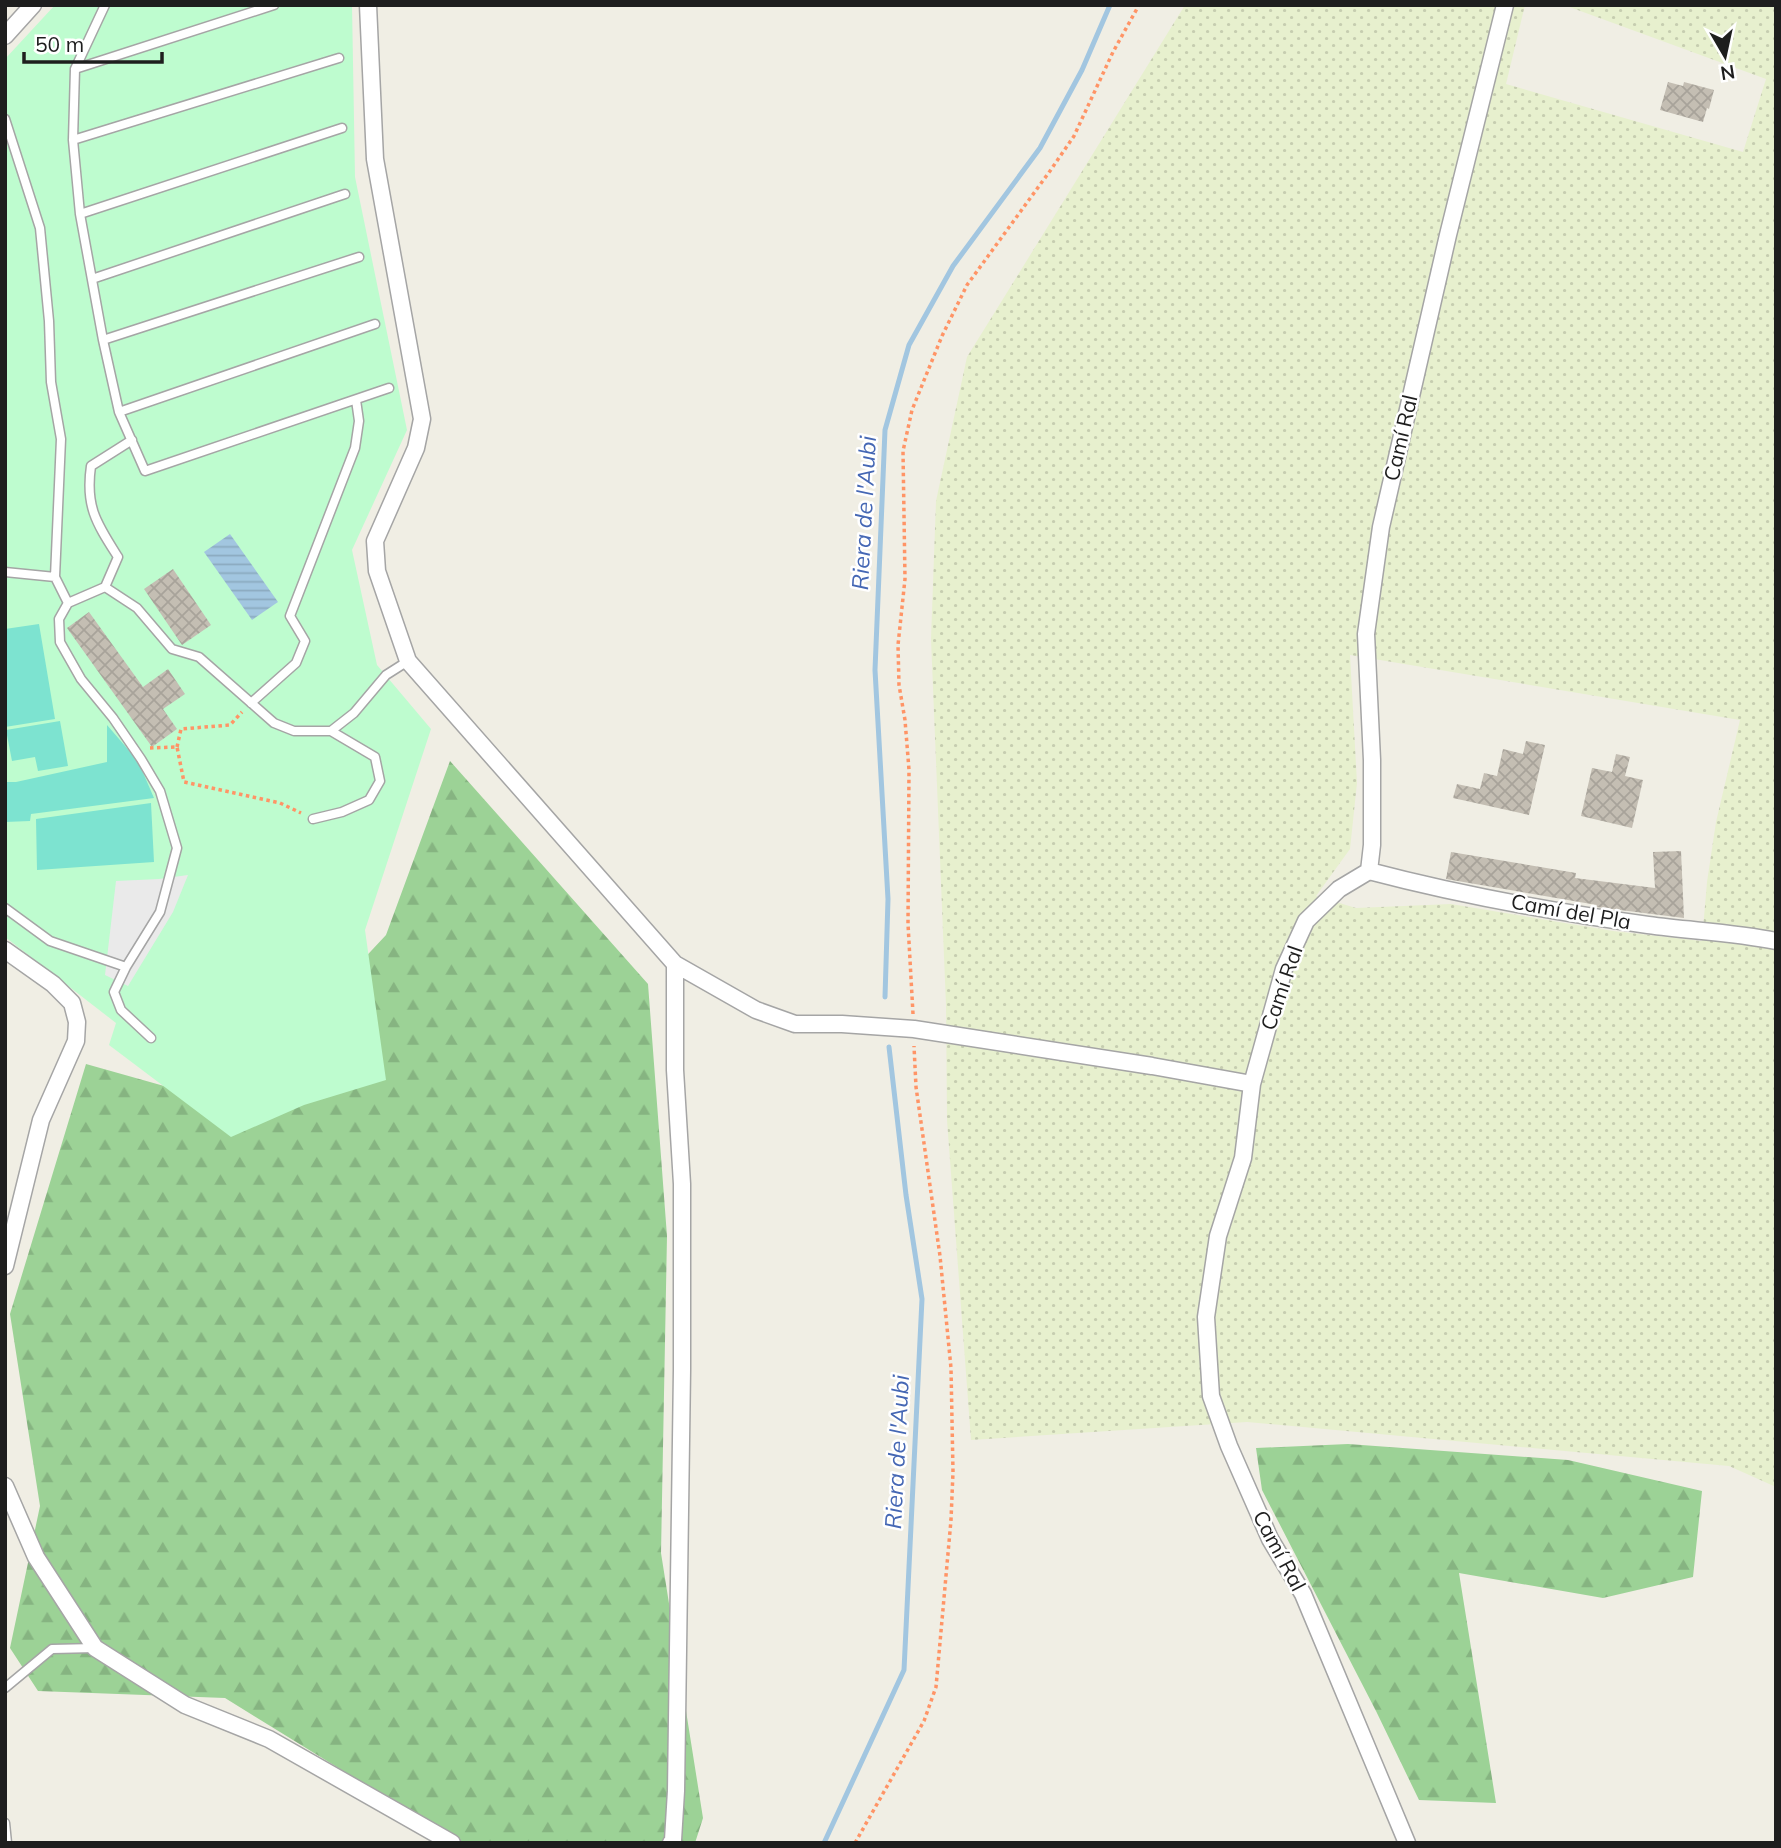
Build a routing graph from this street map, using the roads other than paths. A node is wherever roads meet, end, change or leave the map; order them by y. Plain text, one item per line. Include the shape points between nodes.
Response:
1 (33, 5) edge
2 (105, 5) edge
3 (274, 5) edge
4 (368, 5) edge
5 (1505, 5) edge
6 (5, 36) edge
7 (339, 58) dead end
8 (75, 69) junction
9 (5, 119) edge
10 (342, 128) dead end
11 (73, 140) junction
12 (345, 194) dead end
13 (80, 214) junction
14 (359, 257) dead end
15 (93, 279) junction
16 (375, 324) dead end
17 (103, 340) junction
18 (389, 388) dead end
19 (356, 400) junction
20 (119, 412) junction
21 (132, 440) junction
22 (5, 572) edge
23 (55, 577) junction
24 (105, 587) junction
25 (68, 603) junction
26 (408, 662) junction
27 (251, 703) junction
28 (331, 731) junction
29 (313, 819) road end
30 (1369, 871) junction
31 (5, 908) edge
32 (1776, 941) edge
33 (5, 950) edge
34 (675, 964) junction
35 (126, 967) junction
36 (151, 1038) dead end
37 (1252, 1084) junction
38 (5, 1266) edge
39 (5, 1486) edge
40 (95, 1648) junction
41 (5, 1688) edge
42 (5, 1823) edge
43 (7, 1843) edge
44 (452, 1843) edge
45 (671, 1843) edge
46 (1408, 1843) edge

1 - 6 street
2 - 8 lane
3 - 8 lane
4 - 26 street via 374,159 422,419 416,448 375,541 377,572
5 - 30 street, Camí Ral via 1381,527 1366,634 1372,760
7 - 11 lane
8 - 11 lane
9 - 23 lane via 40,228 51,382 61,439
10 - 13 lane
11 - 13 lane
12 - 15 lane
13 - 15 lane
14 - 17 lane
15 - 17 lane
16 - 20 lane
17 - 20 lane
18 - 19 lane
19 - 21 lane via 145,471
19 - 27 lane via 355,448 290,616 305,641 296,663
20 - 21 lane
21 - 24 lane via 91,466 88,486 96,522 118,557
22 - 23 lane
23 - 25 lane
24 - 25 lane
24 - 27 lane via 137,608 172,649 199,657
25 - 35 lane via 59,619 60,642 160,791 177,848 160,912
26 - 28 lane via 386,675 354,713
26 - 34 street
27 - 28 lane via 274,723 295,731
28 - 29 lane via 375,757 380,781 369,800
30 - 32 street, Camí del Pla via 1584,916
30 - 37 street, Camí Ral via 1339,889 1306,921 1284,969
31 - 35 lane via 50,940
33 - 38 street via 53,984 72,1003 78,1022 76,1041 41,1120
34 - 37 street via 756,1010 795,1024 914,1029
34 - 45 street via 682,1343 676,1791
35 - 36 lane via 114,992 121,1010
37 - 46 street, Camí Ral via 1243,1158 1218,1236 1206,1317 1211,1396 1269,1539 1303,1594
39 - 40 street via 36,1557
40 - 41 lane via 51,1649
40 - 44 street via 185,1705 269,1740
42 - 43 lane

